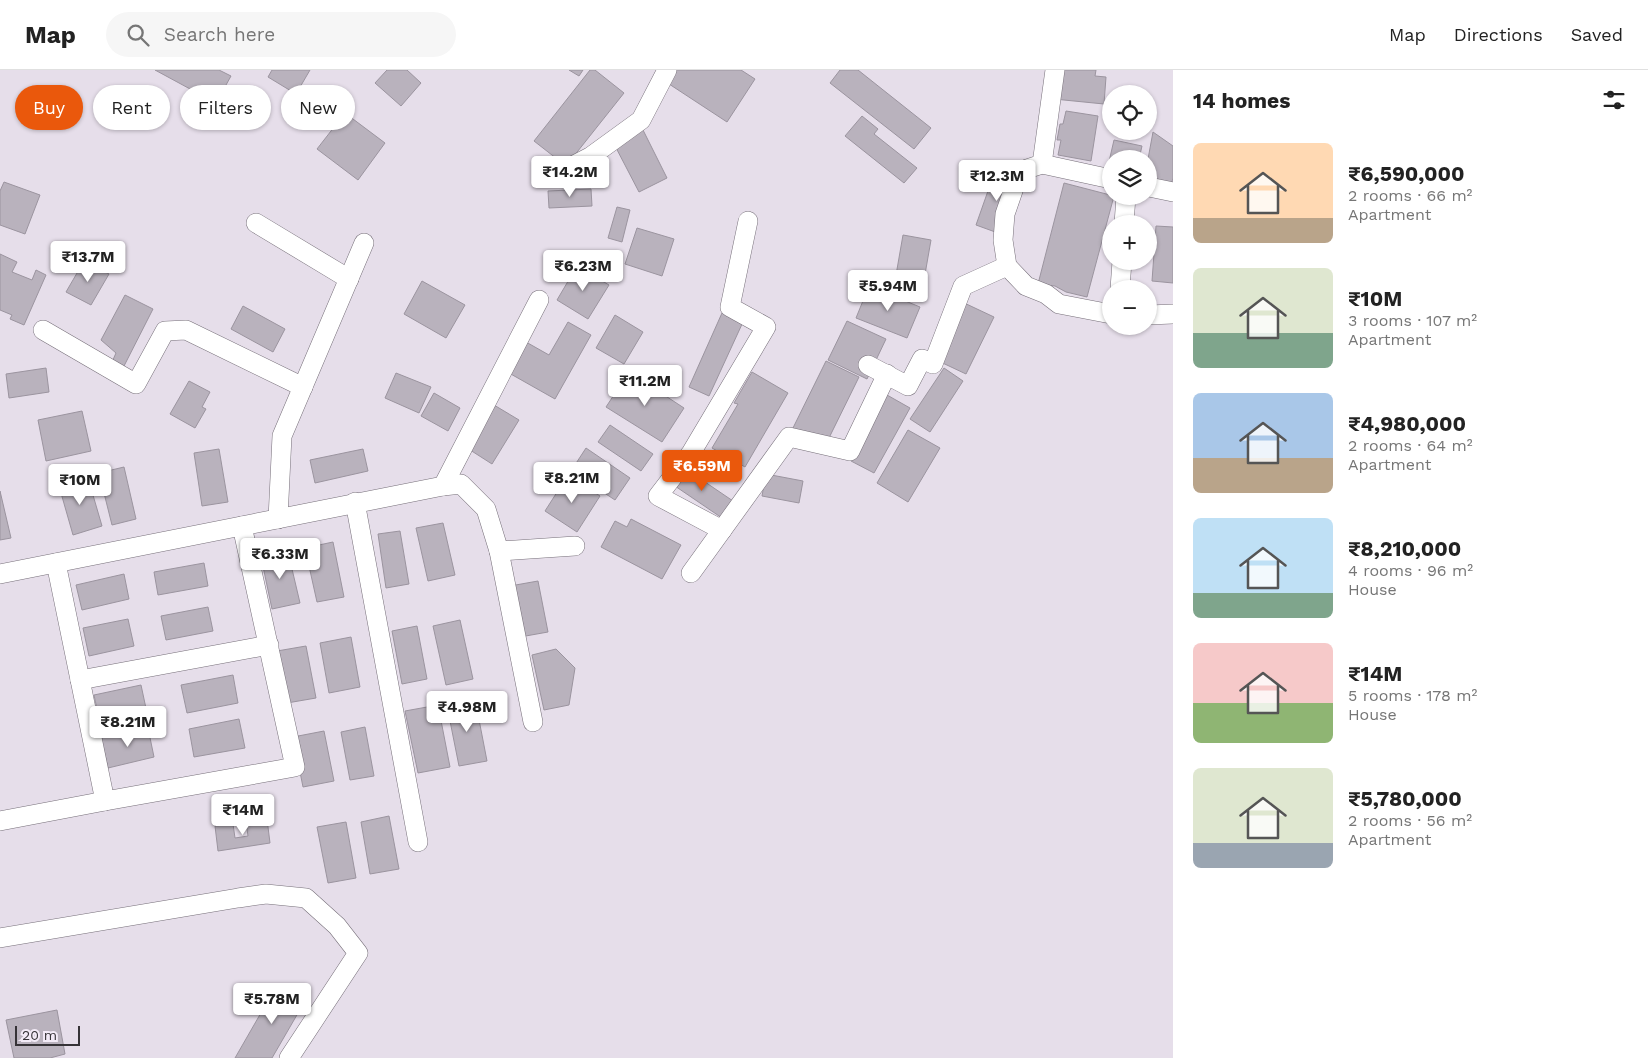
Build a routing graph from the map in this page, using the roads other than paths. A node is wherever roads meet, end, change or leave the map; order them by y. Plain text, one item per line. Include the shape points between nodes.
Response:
1 (667, 70) edge
2 (1055, 70) edge
3 (1042, 164) junction
4 (563, 171) dead end
5 (1102, 177) edge
6 (1157, 189) edge
7 (1173, 192) edge
8 (748, 221) dead end
9 (256, 223) dead end
10 (364, 243) dead end
11 (1007, 266) junction
12 (349, 279) junction
13 (539, 300) dead end
14 (1102, 312) edge
15 (1173, 314) edge
16 (1157, 315) edge
17 (42, 330) dead end
18 (868, 365) dead end
19 (886, 374) junction
20 (303, 387) junction
21 (443, 486) junction
22 (355, 502) junction
23 (278, 519) junction
24 (242, 526) junction
25 (722, 530) junction
26 (575, 546) dead end
27 (499, 551) junction
28 (56, 563) junction
29 (691, 573) dead end
30 (0, 574) edge
31 (269, 645) junction
32 (80, 680) junction
33 (533, 722) dead end
34 (105, 801) junction
35 (0, 821) edge
36 (418, 842) dead end
37 (0, 938) edge
38 (289, 1058) edge

1 - 4 street via 641,120 590,157
2 - 3 street
3 - 5 street
3 - 11 street via 1027,169 1015,185 1005,214 1003,240
6 - 7 street
8 - 25 street via 730,307 766,327 691,453 658,496
9 - 12 street
10 - 12 street
11 - 14 street via 1026,286 1046,294 1059,304
11 - 19 street via 963,286 933,364 922,360 908,386
12 - 20 street
13 - 21 street
15 - 16 street
17 - 20 street via 136,384 165,331 186,330
18 - 19 street
19 - 25 street via 850,451 789,437
20 - 23 street via 282,436
21 - 22 street
21 - 27 street via 462,484 486,509
22 - 23 street
22 - 36 street
23 - 24 street
24 - 28 street
24 - 31 street
25 - 29 street
26 - 27 street
27 - 33 street
28 - 30 street
28 - 32 street
31 - 32 street
31 - 34 street via 295,767
32 - 34 street
34 - 35 street
37 - 38 street via 266,894 306,898 337,926 358,954

